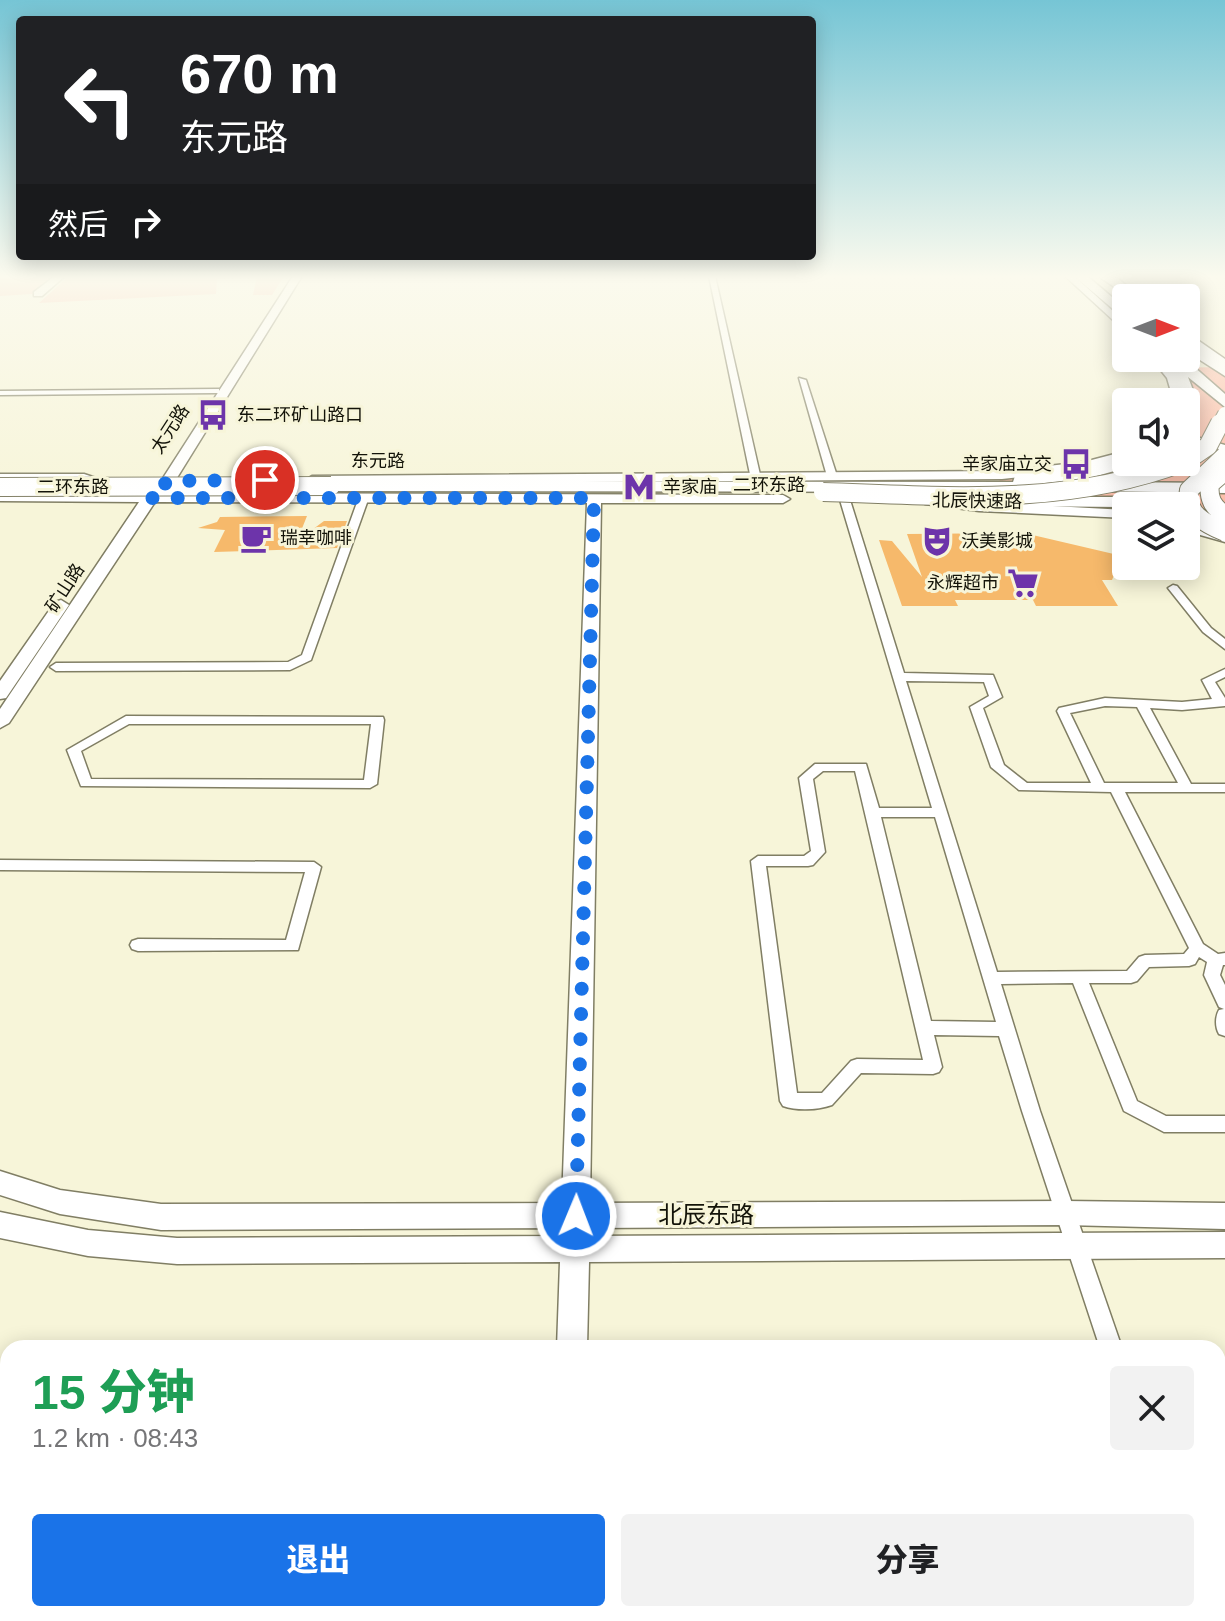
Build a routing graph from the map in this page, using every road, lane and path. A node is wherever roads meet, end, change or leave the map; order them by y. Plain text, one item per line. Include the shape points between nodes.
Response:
1 (242, 352) edge
2 (248, 352) edge
3 (728, 352) edge
4 (1200, 352) edge
5 (1200, 355) edge
6 (1200, 362) edge
7 (1225, 364) edge
8 (1191, 372) edge
9 (1225, 375) edge
10 (802, 380) dead end
11 (216, 391) junction
12 (0, 393) edge
13 (1224, 404) edge
14 (1200, 442) edge
15 (1225, 449) edge
16 (1200, 451) edge
17 (1225, 456) edge
18 (1112, 459) edge
19 (1112, 466) edge
20 (1225, 471) edge
21 (1144, 476) edge
22 (756, 479) junction
23 (163, 481) junction
24 (827, 484) junction
25 (400, 485) junction
26 (730, 485) junction
27 (962, 485) junction
28 (0, 489) edge
29 (329, 489) junction
30 (490, 492) junction
31 (783, 492) junction
32 (364, 497) junction
33 (1222, 497) edge
34 (143, 498) junction
35 (594, 498) junction
36 (845, 500) junction
37 (930, 501) junction
38 (1027, 502) junction
39 (1112, 511) edge
40 (1112, 511) edge
41 (1200, 523) edge
42 (1200, 530) edge
43 (1225, 530) edge
44 (1225, 538) edge
45 (1173, 588) dead end
46 (1225, 645) edge
47 (56, 667) dead end
48 (1225, 673) edge
49 (899, 677) junction
50 (0, 694) edge
51 (1222, 701) edge
52 (1141, 704) junction
53 (378, 720) joint
54 (0, 723) edge
55 (1100, 788) junction
56 (1116, 788) junction
57 (1187, 788) junction
58 (1225, 788) edge
59 (873, 812) junction
60 (940, 813) junction
61 (0, 865) edge
62 (138, 945) dead end
63 (1193, 954) junction
64 (1218, 965) edge
65 (990, 978) junction
66 (1079, 979) junction
67 (1225, 1003) edge
68 (1225, 1015) edge
69 (924, 1028) junction
70 (1006, 1029) junction
71 (1225, 1029) edge
72 (1225, 1124) edge
73 (0, 1183) edge
74 (1065, 1213) junction
75 (576, 1216) junction
76 (1225, 1216) edge
77 (0, 1225) edge
78 (1076, 1244) junction
79 (1225, 1245) edge
80 (575, 1250) junction
81 (572, 1340) edge
82 (1108, 1340) edge

1 - 11 main road, 太元路
2 - 23 main road, 太元路
3 - 22 street
4 - 7 main road
5 - 9 highway
6 - 13 highway
8 - 13 highway
10 - 24 street
11 - 12 street
11 - 23 main road, 太元路
13 - 16 highway, bridge via 1208,446
14 - 15 main road
17 - 43 highway, bridge via 1186,497 1193,512
18 - 24 main road via 1002,475
19 - 27 highway via 1086,474
20 - 33 highway, bridge via 1210,484 1208,494 1212,505
21 - 24 highway, bridge via 1046,493
22 - 24 main road
22 - 26 main road
23 - 25 main road, 东元路
23 - 28 main road, 东元路
23 - 34 main road, 矿山路
24 - 26 highway
25 - 26 highway
25 - 29 highway
25 - 30 highway
26 - 31 highway, 北辰快速路
27 - 31 highway, 二环东路
27 - 33 highway, 北辰快速路
28 - 29 highway, 二环东路, bridge
28 - 34 main road, 东元路
29 - 30 highway, 二环东路
30 - 31 highway, 二环东路
30 - 32 main road, 东元路
30 - 35 main road, 东元路
31 - 35 main road, 东元路
31 - 36 highway, 北辰快速路
32 - 34 main road, 东元路
32 - 47 street via 307,657 290,666
33 - 38 highway, 北辰快速路
34 - 50 main road, 矿山路
34 - 54 main road, 矿山路
35 - 75 main road
36 - 37 highway, 北辰快速路
36 - 49 street
37 - 38 highway, 北辰快速路
37 - 40 main road via 972,508
38 - 39 highway
41 - 43 highway, bridge
42 - 44 main road
45 - 46 street
48 - 51 street via 1208,680
49 - 55 street via 989,678 996,697 976,707 998,767 1024,787
49 - 60 street
51 - 52 street
52 - 55 street via 1105,702 1063,711
52 - 57 street
53 - 53 street via 126,720 74,750 86,783 370,784
55 - 56 street
56 - 57 street
56 - 63 street
57 - 58 street
59 - 60 street
59 - 69 street
59 - 69 street via 861,767 820,767 806,778 818,852 808,861 758,861 789,1101 826,1100 857,1066 933,1067
60 - 65 street
61 - 62 street via 314,867 292,946
63 - 64 street
63 - 66 street via 1145,961 1131,977
64 - 67 street
65 - 66 street
65 - 70 street
66 - 72 street via 1130,1106 1164,1124
68 - 71 street
69 - 70 street
70 - 74 street
73 - 75 main road, 北辰东路 via 60,1202 161,1217
74 - 75 main road, 北辰东路
74 - 76 main road, 北辰东路
74 - 78 street
75 - 80 main road
77 - 80 main road, 北辰东路 via 124,1249
78 - 79 main road, 北辰东路
78 - 80 main road, 北辰东路
78 - 82 street
80 - 81 main road

